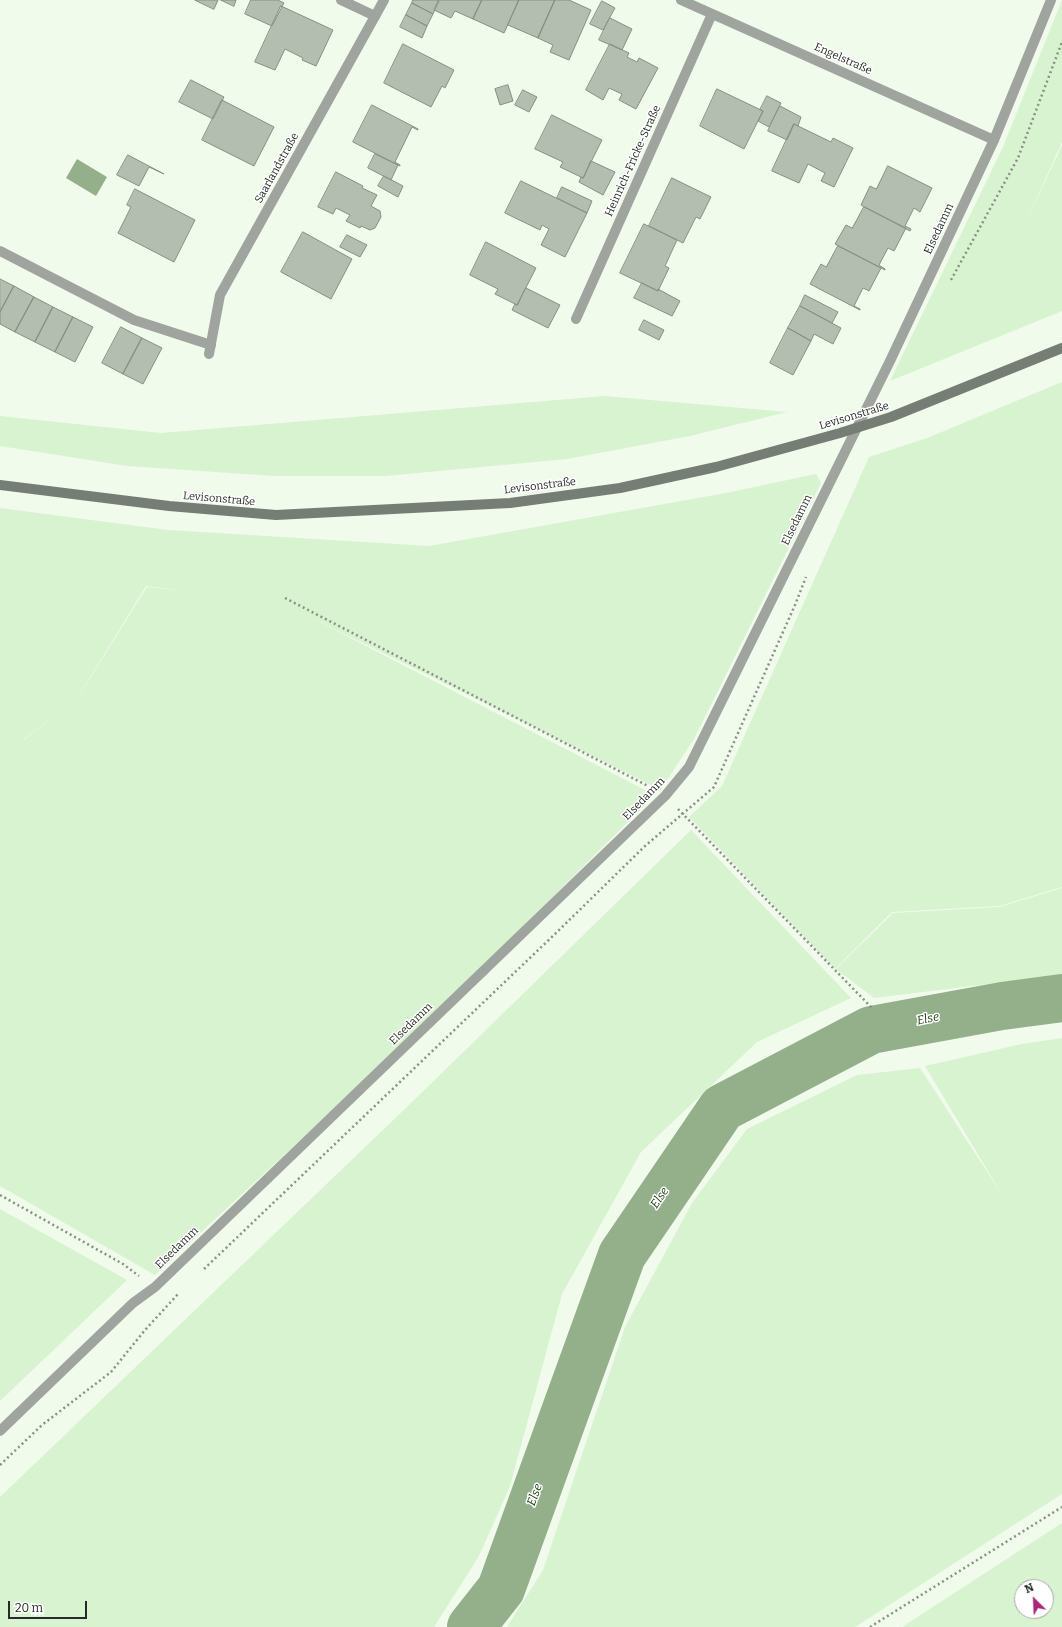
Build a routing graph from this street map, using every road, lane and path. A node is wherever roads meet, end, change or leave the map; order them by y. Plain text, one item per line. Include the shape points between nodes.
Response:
1 (340, 0) edge
2 (384, 0) edge
3 (681, 0) edge
4 (1051, 0) edge
5 (712, 14) junction
6 (374, 16) junction
7 (1062, 42) edge
8 (994, 140) junction
9 (0, 251) edge
10 (950, 282) dead end
11 (576, 318) dead end
12 (1062, 348) edge
13 (0, 485) edge
14 (806, 576) dead end
15 (285, 598) dead end
16 (665, 796) junction
17 (683, 814) junction
18 (872, 1008) dead end
19 (0, 1194) edge
20 (199, 1273) dead end
21 (155, 1287) junction
22 (182, 1289) dead end
23 (0, 1431) edge
24 (0, 1465) edge
25 (1062, 1507) edge
26 (870, 1627) edge

1 - 6 street
2 - 6 street, Saarlandstraße
3 - 5 street, Engelstraße
4 - 8 street, Elsedamm
5 - 8 street, Engelstraße
5 - 11 street, Heinrich-Fricke-Straße
6 - 9 street, Saarlandstraße via 220,295 210,350 134,320
7 - 10 path via 1018,158
8 - 16 street, Elsedamm via 890,361 689,767
12 - 13 main road, Levisonstraße via 890,417 840,433 716,467 620,488 510,502 276,515 169,506
14 - 17 path via 714,787
15 - 16 path
16 - 21 street, Elsedamm
17 - 18 path
17 - 20 path via 645,846 533,956
19 - 21 path via 123,1264
21 - 23 street, Elsedamm via 133,1303
22 - 24 path via 111,1372 42,1425
25 - 26 path

